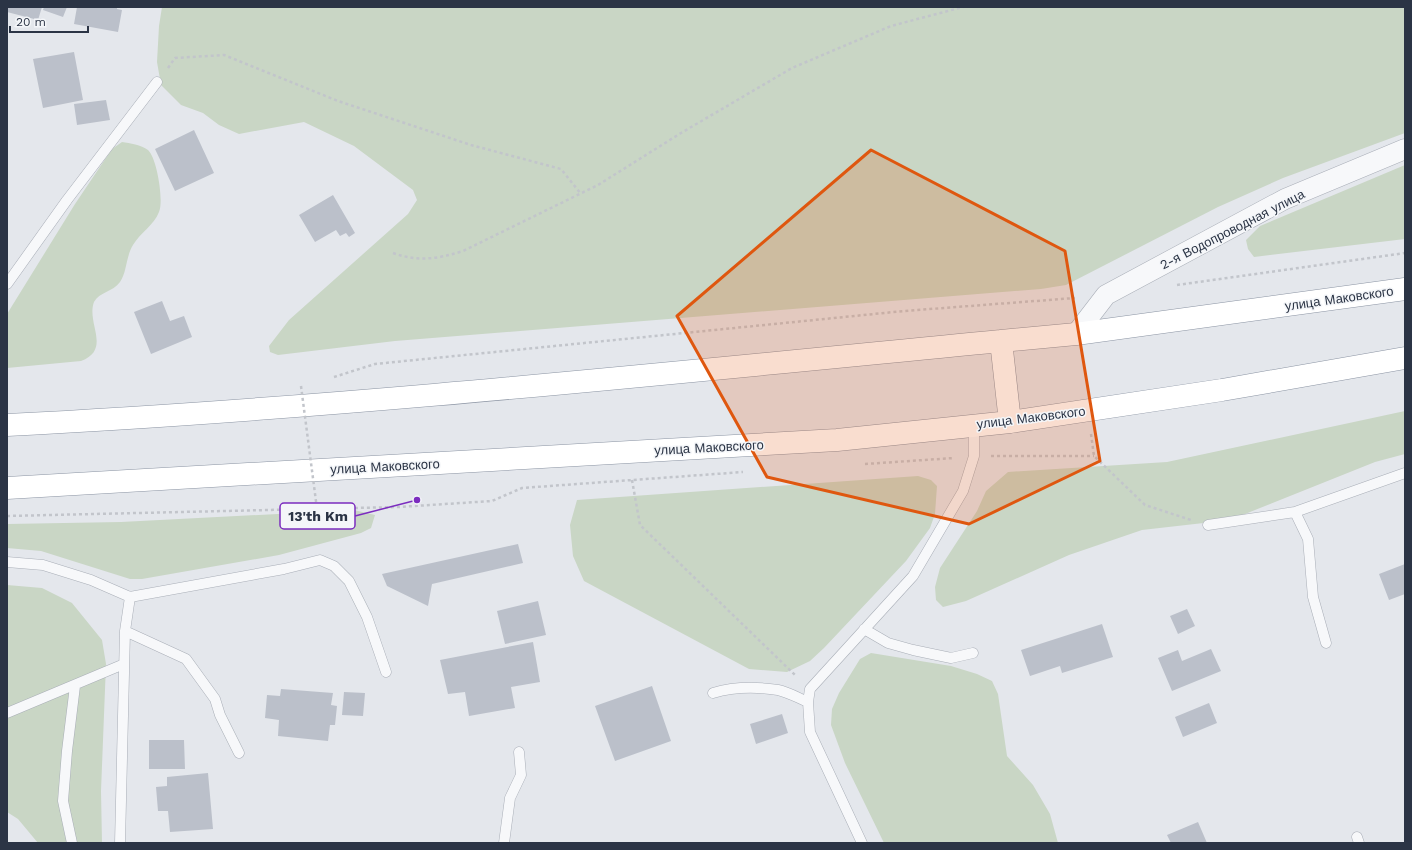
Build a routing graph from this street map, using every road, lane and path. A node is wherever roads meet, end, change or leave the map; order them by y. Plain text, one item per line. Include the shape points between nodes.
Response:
1 (963, 7) edge
2 (157, 82) joint
3 (1405, 149) edge
4 (581, 194) junction
5 (393, 253) dead end
6 (1405, 254) edge
7 (7, 284) edge
8 (1169, 286) dead end
9 (1405, 289) edge
10 (1106, 295) junction
11 (1076, 334) junction
12 (1001, 341) junction
13 (1405, 358) edge
14 (331, 378) dead end
15 (309, 384) dead end
16 (1010, 422) junction
17 (7, 425) edge
18 (974, 425) junction
19 (974, 456) junction
20 (863, 464) dead end
21 (744, 472) dead end
22 (1405, 473) edge
23 (632, 480) junction
24 (7, 488) edge
25 (317, 509) junction
26 (1295, 512) junction
27 (7, 516) edge
28 (1208, 525) joint
29 (7, 562) edge
30 (130, 597) junction
31 (864, 629) junction
32 (125, 631) junction
33 (1326, 643) dead end
34 (974, 653) dead end
35 (124, 664) junction
36 (386, 672) dead end
37 (75, 686) junction
38 (810, 689) junction
39 (713, 693) dead end
40 (808, 702) junction
41 (7, 713) edge
42 (519, 752) dead end
43 (240, 753) dead end
44 (72, 843) edge
45 (120, 843) edge
46 (504, 843) edge
47 (862, 843) edge

1 - 4 path via 891,26 792,68
2 - 4 path via 175,58 224,55 338,101 471,145 561,169
2 - 7 lane
3 - 10 street, 2-я Водопроводная улица via 1285,199
4 - 5 path via 463,251 441,258 414,259
6 - 8 path
9 - 11 highway, улица Маковского
10 - 11 street, 2-я Водопроводная улица
10 - 14 path via 904,311 375,364
11 - 12 highway, улица Маковского
12 - 16 highway
12 - 17 highway, улица Маковского via 489,391
13 - 16 highway, улица Маковского via 1222,390
15 - 25 path, bridge via 301,386
16 - 18 highway, улица Маковского
18 - 19 lane
18 - 24 highway, улица Маковского via 837,440
19 - 20 path
19 - 28 path via 1094,456 1145,505
19 - 31 lane via 963,491 913,576
21 - 23 path
22 - 26 lane
23 - 25 path via 522,488 492,501
23 - 38 path via 640,525
25 - 27 path
26 - 28 lane
26 - 33 lane via 1308,538 1313,596
29 - 30 lane via 43,565 90,580
30 - 32 lane
30 - 36 lane via 320,560 334,566 349,581 367,617
31 - 34 lane via 888,643 913,650 951,658
31 - 38 lane
32 - 35 lane
32 - 43 lane via 186,660 215,699 220,715
35 - 37 lane
35 - 45 lane
37 - 41 lane
37 - 44 lane via 63,801
38 - 40 lane
39 - 40 lane via 752,688 780,690
40 - 47 lane via 810,732
42 - 46 lane via 521,775 510,798

